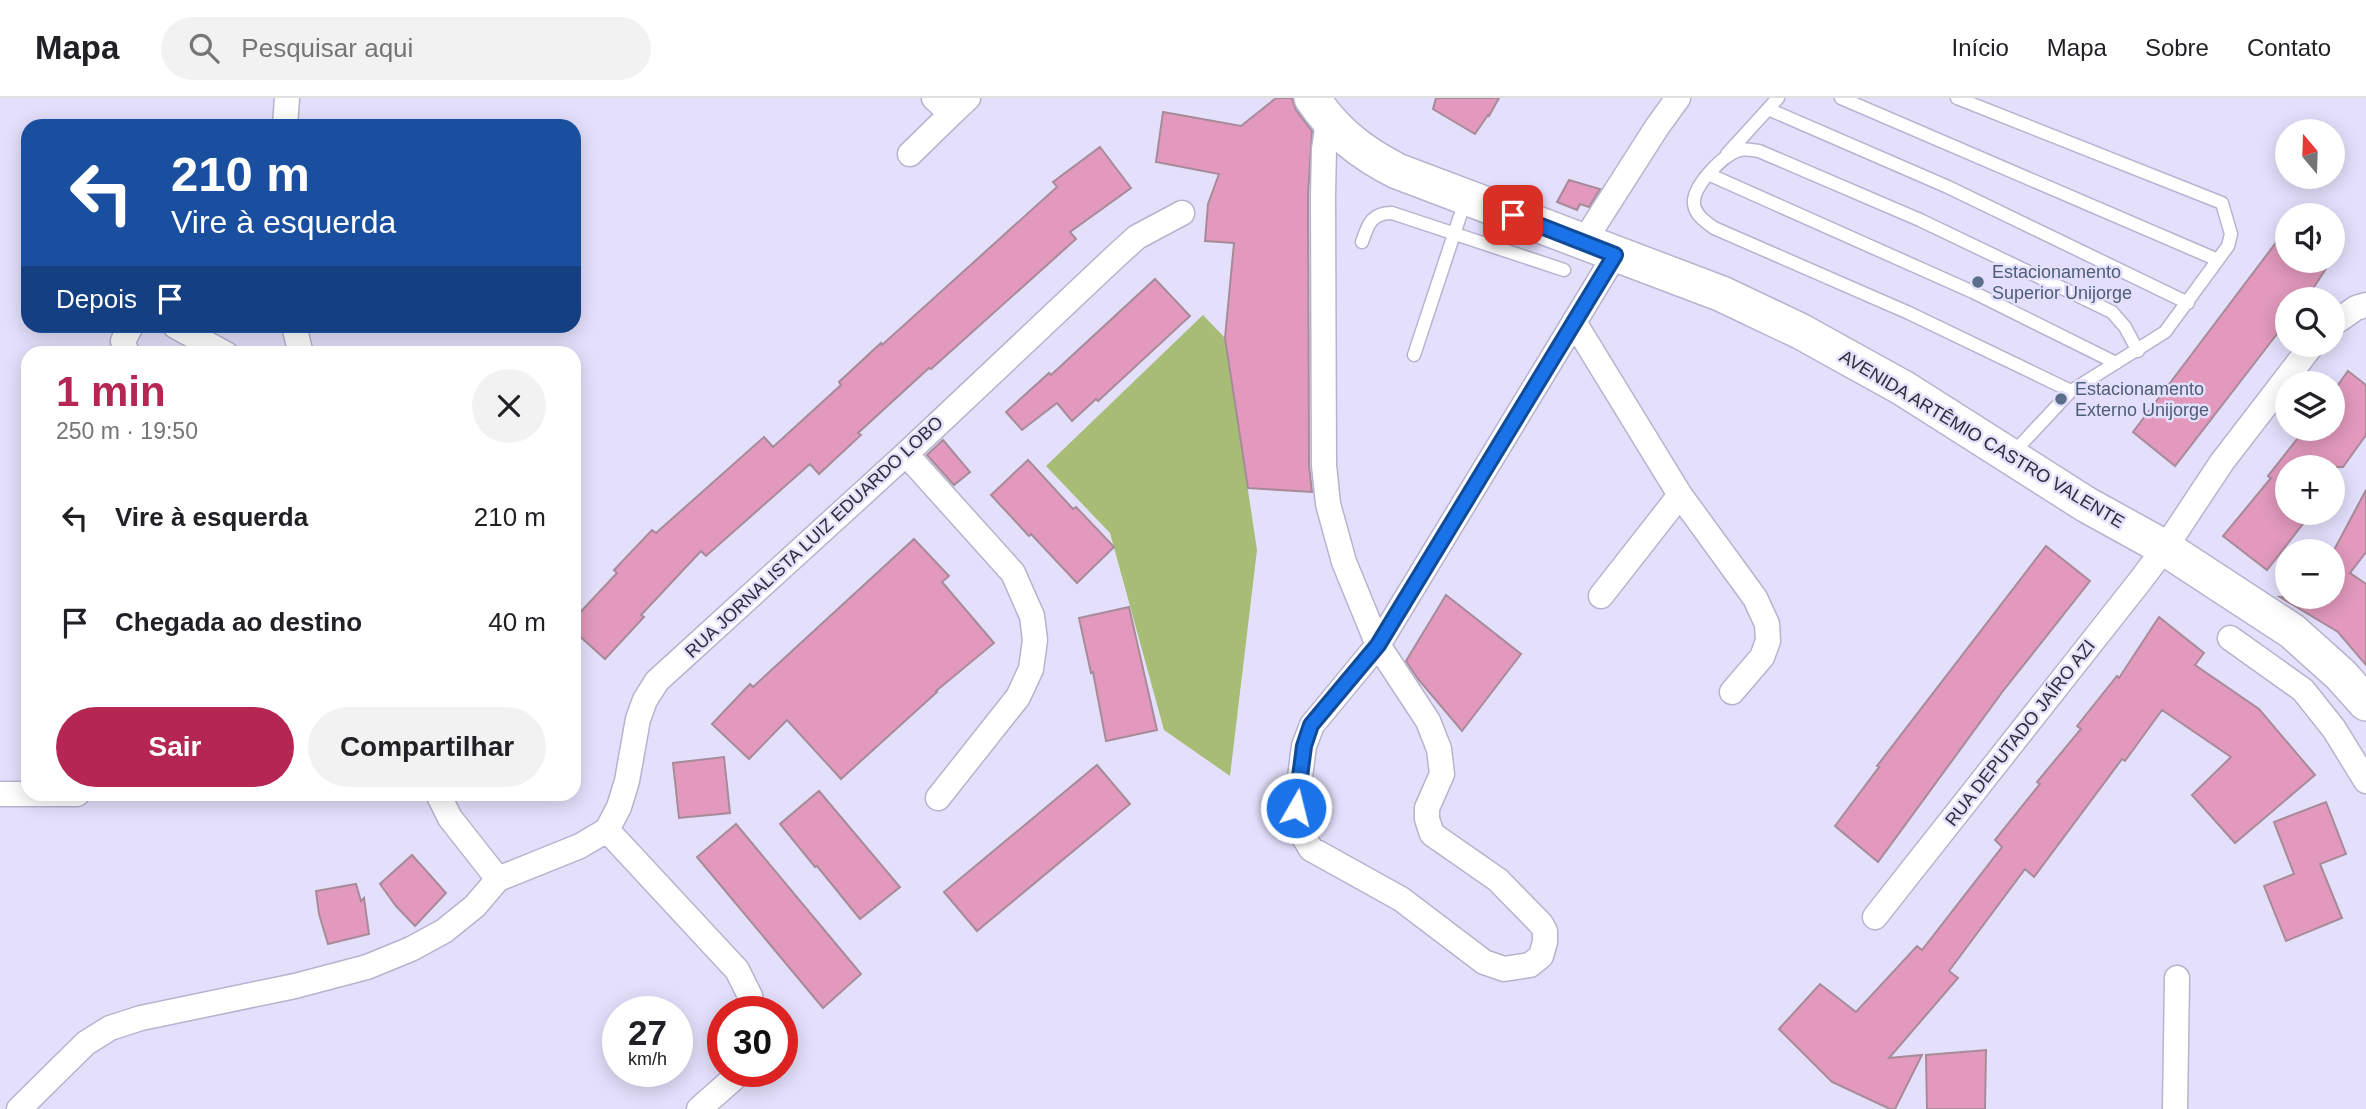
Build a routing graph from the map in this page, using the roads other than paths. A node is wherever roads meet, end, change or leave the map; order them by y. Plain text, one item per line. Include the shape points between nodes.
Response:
1 (288, 98) edge
2 (1678, 98) edge
3 (1778, 98) edge
4 (1841, 98) edge
5 (1957, 98) edge
6 (951, 103) edge
7 (1768, 109) junction
8 (1320, 110) edge
9 (286, 119) edge
10 (910, 154) dead end
11 (1709, 174) junction
12 (1466, 197) junction
13 (1182, 212) dead end
14 (1454, 234) junction
15 (1362, 242) dead end
16 (1587, 256) junction
17 (2218, 260) junction
18 (2188, 303) junction
19 (2366, 305) edge
20 (2345, 316) edge
21 (1574, 323) junction
22 (188, 333) edge
23 (211, 346) edge
24 (2138, 351) junction
25 (1414, 355) dead end
26 (2303, 357) edge
27 (2116, 363) junction
28 (2071, 391) junction
29 (906, 454) junction
30 (2011, 456) junction
31 (1681, 495) junction
32 (2165, 548) junction
33 (1601, 596) dead end
34 (2230, 638) dead end
35 (1378, 645) junction
36 (1732, 692) dead end
37 (2366, 703) edge
38 (2366, 781) edge
39 (0, 794) edge
40 (21, 794) edge
41 (938, 798) dead end
42 (442, 801) edge
43 (607, 830) junction
44 (498, 879) junction
45 (1875, 917) dead end
46 (2177, 978) dead end
47 (750, 996) edge
48 (724, 1087) edge
49 (19, 1109) edge
50 (699, 1109) edge
51 (2175, 1109) edge

1 - 9 street
2 - 16 street via 1657,127
3 - 7 lane
4 - 17 lane
5 - 17 lane via 2222,203 2231,234
6 - 10 street
7 - 11 lane
7 - 18 lane via 1948,187
8 - 12 main road, AVENIDA ARTÊMIO CASTRO VALENTE via 1346,139 1379,162
8 - 35 street via 1328,504 1344,562
11 - 24 lane via 1735,151 1759,152 1920,220 2112,312
11 - 27 lane via 1973,292
11 - 28 lane via 1694,206 1714,228 1909,313
12 - 14 lane
12 - 16 main road, AVENIDA ARTÊMIO CASTRO VALENTE
13 - 29 street, RUA JORNALISTA LUIZ EDUARDO LOBO via 1137,237
14 - 15 lane via 1382,213 1370,221
14 - 16 lane
14 - 25 lane
16 - 21 street
16 - 30 main road, AVENIDA ARTÊMIO CASTRO VALENTE via 1722,294 1903,388
17 - 18 lane
18 - 24 lane via 2165,332
19 - 20 street
21 - 31 street
21 - 35 street
22 - 23 street
24 - 27 lane
26 - 32 street, RUA DEPUTADO JAÍRO AZI via 2222,462
27 - 28 lane
28 - 30 lane
29 - 41 street via 1013,573 1032,616 1035,640 1031,669 1018,697
29 - 43 street, RUA JORNALISTA LUIZ EDUARDO LOBO via 657,681 638,719 627,781
30 - 32 main road, AVENIDA ARTÊMIO CASTRO VALENTE
31 - 33 street
31 - 36 street via 1755,598 1767,624 1768,641 1762,657
32 - 37 main road, AVENIDA ARTÊMIO CASTRO VALENTE via 2291,631
32 - 45 street, RUA DEPUTADO JAÍRO AZI
34 - 38 street via 2302,690 2334,729
35 - 35 street via 1428,721 1439,749 1442,774 1427,808 1432,834 1497,880 1541,924 1545,942 1541,956 1530,965 1504,969 1484,962 1401,899 1311,849 1299,829 1296,808 1311,725
39 - 40 street
42 - 44 street
43 - 44 street via 580,846
43 - 47 street via 737,970
44 - 49 street via 444,931 367,967 110,1028 86,1042
46 - 51 street
48 - 50 street

